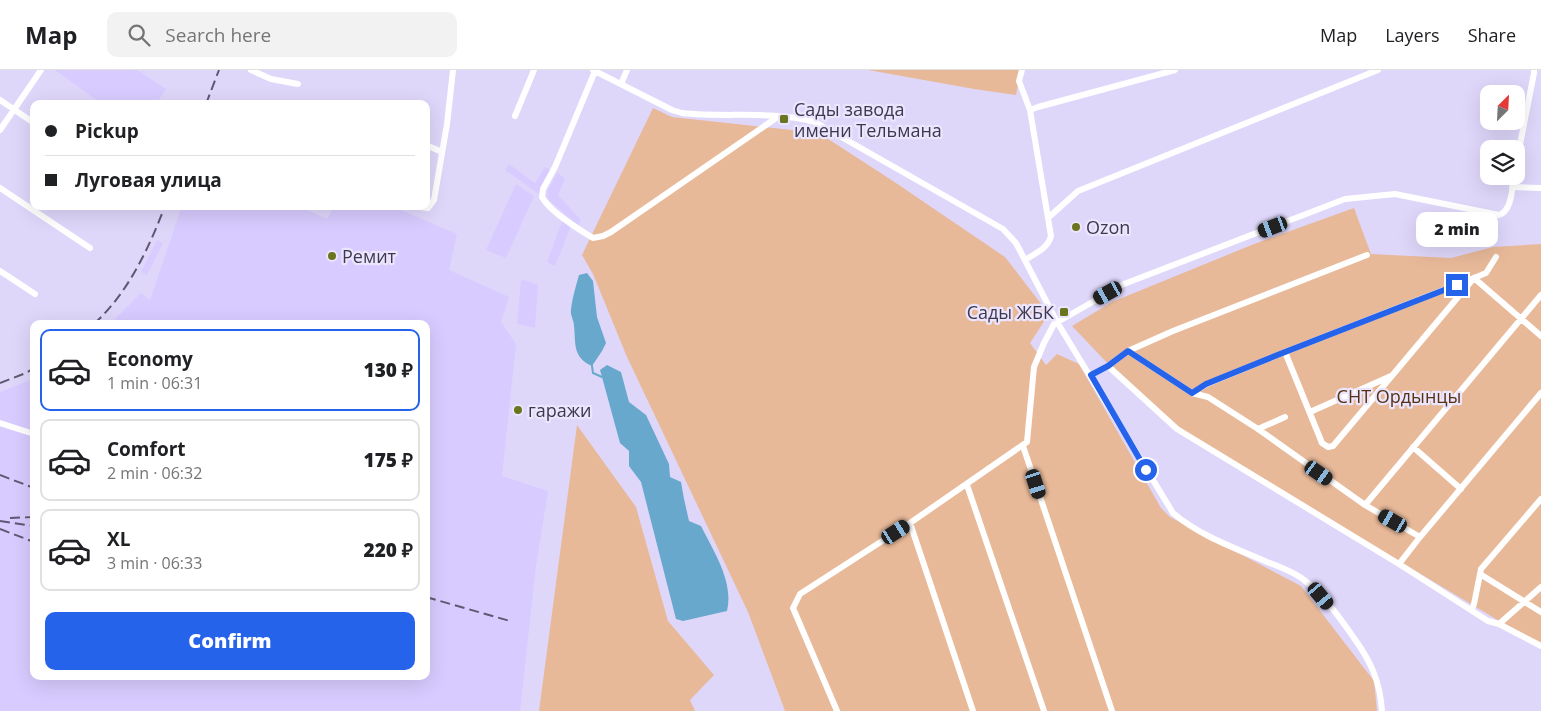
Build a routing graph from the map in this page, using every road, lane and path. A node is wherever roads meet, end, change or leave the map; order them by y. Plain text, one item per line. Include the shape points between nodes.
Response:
1 (41, 70) edge
2 (251, 70) edge
3 (453, 70) edge
4 (534, 70) edge
5 (594, 70) edge
6 (626, 70) edge
7 (1022, 70) edge
8 (1176, 70) edge
9 (1378, 70) edge
10 (1534, 70) edge
11 (298, 84) dead end
12 (621, 84) junction
13 (0, 100) edge
14 (14, 110) junction
15 (1030, 110) junction
16 (515, 116) dead end
17 (779, 116) junction
18 (30, 120) edge
19 (0, 130) edge
20 (1521, 140) edge
21 (430, 147) edge
22 (442, 152) junction
23 (1512, 187) joint
24 (0, 188) edge
25 (1541, 188) edge
26 (430, 205) edge
27 (30, 208) edge
28 (33, 210) edge
29 (1048, 218) junction
30 (90, 248) dead end
31 (1367, 255) dead end
32 (1496, 257) dead end
33 (1025, 260) junction
34 (0, 271) edge
35 (1474, 278) junction
36 (34, 294) dead end
37 (1541, 295) edge
38 (1521, 318) junction
39 (1057, 322) junction
40 (1541, 336) edge
41 (1128, 351) junction
42 (1285, 352) junction
43 (1108, 366) junction
44 (1394, 374) junction
45 (1091, 375) junction
46 (1192, 393) junction
47 (1541, 393) edge
48 (1310, 412) junction
49 (1285, 417) dead end
50 (0, 423) edge
51 (1258, 429) junction
52 (30, 433) edge
53 (1023, 446) junction
54 (1413, 447) junction
55 (967, 485) junction
56 (1461, 489) junction
57 (1541, 499) edge
58 (1365, 505) junction
59 (910, 523) junction
60 (1420, 537) junction
61 (1399, 564) junction
62 (1480, 574) junction
63 (1541, 587) edge
64 (1524, 601) junction
65 (1472, 610) junction
66 (1541, 612) edge
67 (1499, 624) junction
68 (1541, 646) edge
69 (837, 711) edge
70 (973, 711) edge
71 (1044, 711) edge
72 (1112, 711) edge
73 (1382, 711) edge

1 - 14 street
2 - 11 street via 271,80
3 - 22 street
4 - 16 street
5 - 12 street
5 - 17 street via 542,197 560,216 594,238 611,232
6 - 12 street
7 - 15 street via 1019,81
8 - 15 street
9 - 29 street via 1078,191
10 - 20 street
12 - 17 street via 672,110 694,114
13 - 14 street
14 - 18 street
14 - 19 street
15 - 29 street
17 - 33 street via 815,122 990,221 1016,242
21 - 22 street
22 - 26 street via 434,200
23 - 25 street
23 - 39 street via 1508,208 1499,215 1396,194 1345,199 1124,284
24 - 27 street
28 - 30 street
29 - 33 street via 1049,243
31 - 41 street
32 - 35 street via 1486,273
33 - 39 street
34 - 36 street
35 - 38 street
35 - 42 street
35 - 44 street
37 - 38 street
38 - 40 street
38 - 54 street
39 - 45 street
39 - 53 street via 1034,367 1027,442
41 - 43 street
41 - 46 street
42 - 46 street via 1206,384
42 - 48 street
43 - 45 street
43 - 61 street via 1177,429
44 - 48 street
44 - 48 street via 1333,446 1322,443
45 - 73 street via 1173,513 1196,530 1287,570 1321,596 1346,626 1372,667
46 - 51 street via 1208,397
47 - 56 street
49 - 51 street
50 - 52 street
51 - 58 street
53 - 55 street
53 - 72 street
54 - 56 street
54 - 58 street
55 - 59 street
55 - 71 street
56 - 60 street
57 - 62 street via 1480,569
58 - 60 street
59 - 69 street via 800,594 793,608
59 - 70 street
60 - 61 street
61 - 65 street
62 - 64 street
62 - 65 street
63 - 64 street
64 - 66 street
64 - 67 street
65 - 67 street
67 - 68 street

